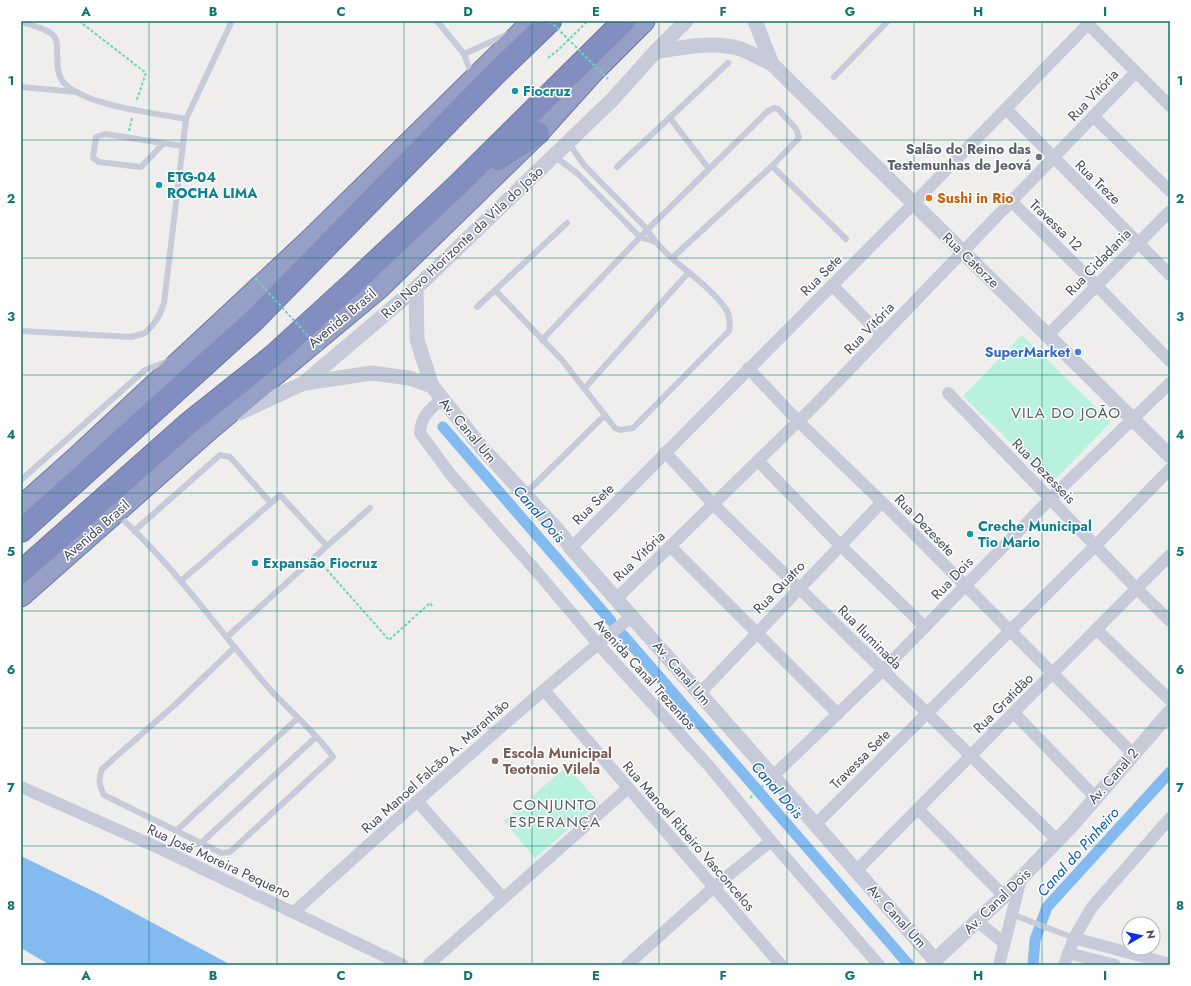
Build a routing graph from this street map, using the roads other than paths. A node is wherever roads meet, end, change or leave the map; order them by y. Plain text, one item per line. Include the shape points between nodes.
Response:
1 (232, 21) edge
2 (437, 21) edge
3 (550, 21) edge
4 (624, 21) edge
5 (644, 21) edge
6 (686, 21) edge
7 (755, 21) edge
8 (888, 21) edge
9 (21, 22) edge
10 (1090, 23) edge
11 (530, 24) edge
12 (655, 52) junction
13 (464, 54) junction
14 (728, 63) dead end
15 (772, 64) junction
16 (1136, 72) junction
17 (834, 77) dead end
18 (473, 79) junction
19 (21, 87) edge
20 (77, 92) junction
21 (1170, 106) edge
22 (1006, 109) junction
23 (1093, 116) junction
24 (670, 118) junction
25 (186, 119) junction
26 (538, 133) junction
27 (568, 141) junction
28 (163, 144) junction
29 (182, 146) junction
30 (554, 155) junction
31 (1053, 158) junction
32 (772, 166) junction
33 (617, 167) dead end
34 (709, 169) junction
35 (457, 186) junction
36 (1170, 191) edge
37 (1012, 202) junction
38 (913, 204) junction
39 (1170, 211) edge
40 (567, 223) dead end
41 (647, 229) junction
42 (640, 237) junction
43 (846, 240) dead end
44 (655, 242) junction
45 (1139, 242) junction
46 (962, 252) junction
47 (672, 258) junction
48 (689, 272) junction
49 (1170, 275) edge
50 (832, 285) junction
51 (1097, 286) junction
52 (416, 288) junction
53 (496, 291) junction
54 (477, 307) dead end
55 (21, 331) edge
56 (1048, 335) junction
57 (882, 336) junction
58 (542, 340) junction
59 (185, 356) junction
60 (1170, 361) edge
61 (748, 368) junction
62 (304, 383) junction
63 (1170, 383) edge
64 (432, 386) junction
65 (584, 389) junction
66 (948, 393) dead end
67 (442, 399) junction
68 (605, 415) junction
69 (1133, 419) junction
70 (798, 421) junction
71 (211, 428) junction
72 (665, 452) junction
73 (1170, 456) edge
74 (758, 461) junction
75 (1170, 469) edge
76 (21, 480) edge
77 (524, 495) junction
78 (1050, 499) junction
79 (882, 502) junction
80 (271, 503) junction
81 (713, 504) junction
82 (21, 507) edge
83 (370, 508) dead end
84 (126, 513) dead end
85 (121, 518) junction
86 (115, 523) dead end
87 (21, 531) edge
88 (134, 531) junction
89 (840, 545) junction
90 (1096, 545) junction
91 (327, 546) junction
92 (670, 546) junction
93 (570, 548) junction
94 (1170, 555) edge
95 (21, 572) edge
96 (181, 581) junction
97 (800, 587) junction
98 (964, 587) junction
99 (1136, 588) junction
100 (21, 596) edge
101 (617, 598) junction
102 (632, 616) junction
103 (1170, 621) edge
104 (925, 627) junction
105 (1096, 629) junction
106 (1010, 630) junction
107 (756, 633) junction
108 (227, 637) junction
109 (598, 644) junction
110 (235, 647) junction
111 (882, 671) junction
112 (1053, 674) junction
113 (544, 690) junction
114 (700, 693) junction
115 (1170, 700) edge
116 (1170, 712) edge
117 (838, 714) junction
118 (926, 714) junction
119 (1014, 714) junction
120 (298, 718) junction
121 (316, 737) junction
122 (1133, 754) junction
123 (970, 757) junction
124 (768, 781) junction
125 (21, 787) edge
126 (628, 788) junction
127 (1095, 797) junction
128 (417, 801) junction
129 (918, 809) junction
130 (1170, 818) edge
131 (815, 825) junction
132 (176, 831) junction
133 (1057, 840) junction
134 (771, 841) junction
135 (201, 843) junction
136 (856, 871) junction
137 (1021, 878) junction
138 (714, 887) junction
139 (1004, 896) junction
140 (503, 898) junction
141 (294, 912) junction
142 (1011, 914) junction
143 (977, 921) junction
144 (1074, 938) junction
145 (1004, 943) junction
146 (1068, 953) junction
147 (937, 962) edge
148 (1170, 964) edge
149 (403, 965) edge
150 (428, 965) edge
151 (627, 965) edge
152 (781, 965) edge
153 (879, 965) edge
154 (999, 965) edge
155 (1064, 965) edge
156 (1115, 965) edge

1 - 25 lane
2 - 13 lane
3 - 87 highway via 252,321
4 - 35 highway, Avenida Brasil
5 - 26 highway, Avenida Brasil
6 - 12 street, Rua Novo Horizonte da Vila do João
7 - 15 street, Rua Catorze
8 - 17 lane
9 - 20 lane via 53,35 58,43 57,68 64,82
10 - 16 street
10 - 22 street, Rua Sete
11 - 13 lane
11 - 18 highway
12 - 15 street, Rua Catorze via 687,46 724,46 741,50
12 - 27 street, Rua Novo Horizonte da Vila do João via 612,100
13 - 18 lane
14 - 24 lane
15 - 38 street, Rua Catorze
16 - 21 street
16 - 23 street, Rua Vitória
18 - 59 highway via 310,240
19 - 20 lane
20 - 25 lane via 101,103
22 - 31 street, Rua Treze
22 - 38 street, Rua Sete
23 - 31 street, Rua Vitória
23 - 36 street
24 - 33 lane
24 - 34 lane
25 - 29 lane
26 - 35 highway
26 - 71 highway, Avenida Brasil via 378,288
27 - 30 street, Rua Novo Horizonte da Vila do João
27 - 41 lane via 584,165
28 - 28 lane via 100,134 96,137 93,158 99,162 141,167
28 - 29 lane
29 - 55 lane via 164,303 151,327 139,336 118,337
30 - 42 lane via 577,173
30 - 52 street, Rua Novo Horizonte da Vila do João
31 - 37 street, Rua Vitória
31 - 45 street, Rua Treze
32 - 34 lane via 799,137 796,129 778,109 774,108
32 - 43 lane
32 - 47 lane
34 - 41 lane
35 - 95 highway, Avenida Brasil via 272,357 188,424
37 - 46 street, Rua Vitória
37 - 51 street, Travessa 12
38 - 46 street, Rua Catorze
38 - 50 street, Rua Sete
39 - 45 street, Rua Cidadania
40 - 53 lane
41 - 42 lane
41 - 44 lane
42 - 44 lane
42 - 58 lane
44 - 47 lane
45 - 49 street, Rua Treze
45 - 51 street, Rua Cidadania
46 - 56 street, Rua Catorze
46 - 57 street, Rua Vitória
47 - 48 lane
48 - 65 lane
48 - 68 lane via 725,308 730,324 729,331 634,428 615,428
50 - 57 street
50 - 61 street, Rua Sete
51 - 56 street, Rua Cidadania
51 - 60 street, Travessa 12
52 - 62 street, Rua Novo Horizonte da Vila do João
52 - 64 street via 417,340
53 - 54 lane
53 - 58 lane
56 - 69 street, Rua Catorze
57 - 70 street, Rua Vitória
58 - 65 lane via 562,360
59 - 76 lane via 145,370
59 - 82 highway
61 - 70 street, Rua Dezesete
61 - 72 street, Rua Sete
62 - 64 street via 372,374 409,378
62 - 71 street, Rua Novo Horizonte da Vila do João
63 - 69 street, Rua Dois
64 - 67 street, Av. Canal Um
65 - 68 lane
66 - 78 street, Rua Dezesseis
67 - 77 street, Av. Canal Um
67 - 109 street, Avenida Canal Trezentos via 425,413 420,433 424,440
68 - 77 lane
69 - 73 street, Rua Catorze
69 - 78 street, Rua Dois
70 - 74 street, Rua Vitória
70 - 79 street, Rua Dezesete
71 - 100 highway, Avenida Brasil via 152,486
72 - 81 street, Rua Iluminada
72 - 93 street, Rua Sete
74 - 81 street, Rua Vitória
74 - 89 street
75 - 90 street, Travessa Sete
77 - 93 street, Av. Canal Um via 562,535
78 - 90 street, Rua Dezesseis
78 - 98 street, Rua Dois
79 - 89 street, Rua Quatro
79 - 98 street, Rua Dezesete
80 - 88 lane via 230,457 220,455
80 - 91 lane via 280,495
80 - 96 lane
81 - 92 street, Rua Vitória
81 - 97 street, Rua Iluminada
83 - 91 lane
84 - 85 lane
85 - 86 lane
85 - 88 lane
88 - 96 lane
89 - 97 street, Rua Quatro
89 - 104 street
90 - 99 street, Rua Dezesseis
90 - 106 street, Travessa Sete
91 - 108 lane
92 - 101 street, Rua Vitória
92 - 107 street
93 - 101 street, Av. Canal Um
94 - 99 street, Rua Gratidão
96 - 108 lane
97 - 107 street, Rua Quatro
97 - 111 street, Rua Iluminada
98 - 104 street, Rua Dois
98 - 106 street, Rua Dezesete
99 - 103 street, Rua Dezesseis
99 - 105 street, Rua Gratidão
101 - 102 street, Av. Canal Um
102 - 109 street, Rua Manoel Falcão A. Maranhão
102 - 114 street, Av. Canal Um
104 - 111 street, Rua Dois
105 - 112 street, Rua Gratidão
105 - 115 street
106 - 112 street, Rua Dezesete
106 - 118 street, Travessa Sete
107 - 114 street, Rua Quatro
107 - 117 street
108 - 110 lane
109 - 113 street, Rua Manoel Falcão A. Maranhão
109 - 134 street, Avenida Canal Trezentos via 709,766
110 - 120 lane
110 - 132 lane via 178,702 102,769 99,776 104,795
111 - 117 street, Rua Dois
111 - 118 street, Rua Iluminada
112 - 119 street, Rua Gratidão
112 - 122 street, Rua Dezesete
113 - 126 street, Rua Manoel Ribeiro Vasconcelos
113 - 128 street, Rua Manoel Falcão A. Maranhão
114 - 124 street, Av. Canal Um
116 - 122 street, Av. Canal 2
117 - 124 street, Rua Dois
118 - 123 street, Rua Iluminada
118 - 131 street, Travessa Sete
119 - 123 street, Rua Gratidão
119 - 127 street
120 - 121 lane
120 - 132 lane
121 - 135 lane
121 - 135 lane via 333,759 230,852 221,853
122 - 127 street, Av. Canal 2
123 - 129 street, Rua Gratidão
123 - 133 street, Rua Iluminada
124 - 131 street, Av. Canal Um
125 - 141 street, Rua José Moreira Pequeno
126 - 138 street, Rua Manoel Ribeiro Vasconcelos
126 - 140 street
127 - 133 street, Av. Canal 2
128 - 140 street
128 - 141 street, Rua Manoel Falcão A. Maranhão
129 - 136 street, Rua Gratidão
129 - 139 street
130 - 144 street via 1092,907
131 - 136 street, Av. Canal Um
132 - 135 lane
133 - 137 street, Av. Canal Dois
134 - 138 street
134 - 153 street, Avenida Canal Trezentos
136 - 147 street, Av. Canal Um
137 - 139 street, Av. Canal Dois
137 - 142 street
138 - 151 street
138 - 152 street, Rua Manoel Ribeiro Vasconcelos
139 - 143 street, Av. Canal Dois
140 - 150 street
141 - 149 street, Rua José Moreira Pequeno
142 - 144 lane
142 - 145 street
143 - 145 street
143 - 147 street, Av. Canal Dois
144 - 146 street
144 - 148 street
145 - 154 street
146 - 155 street
146 - 156 street

